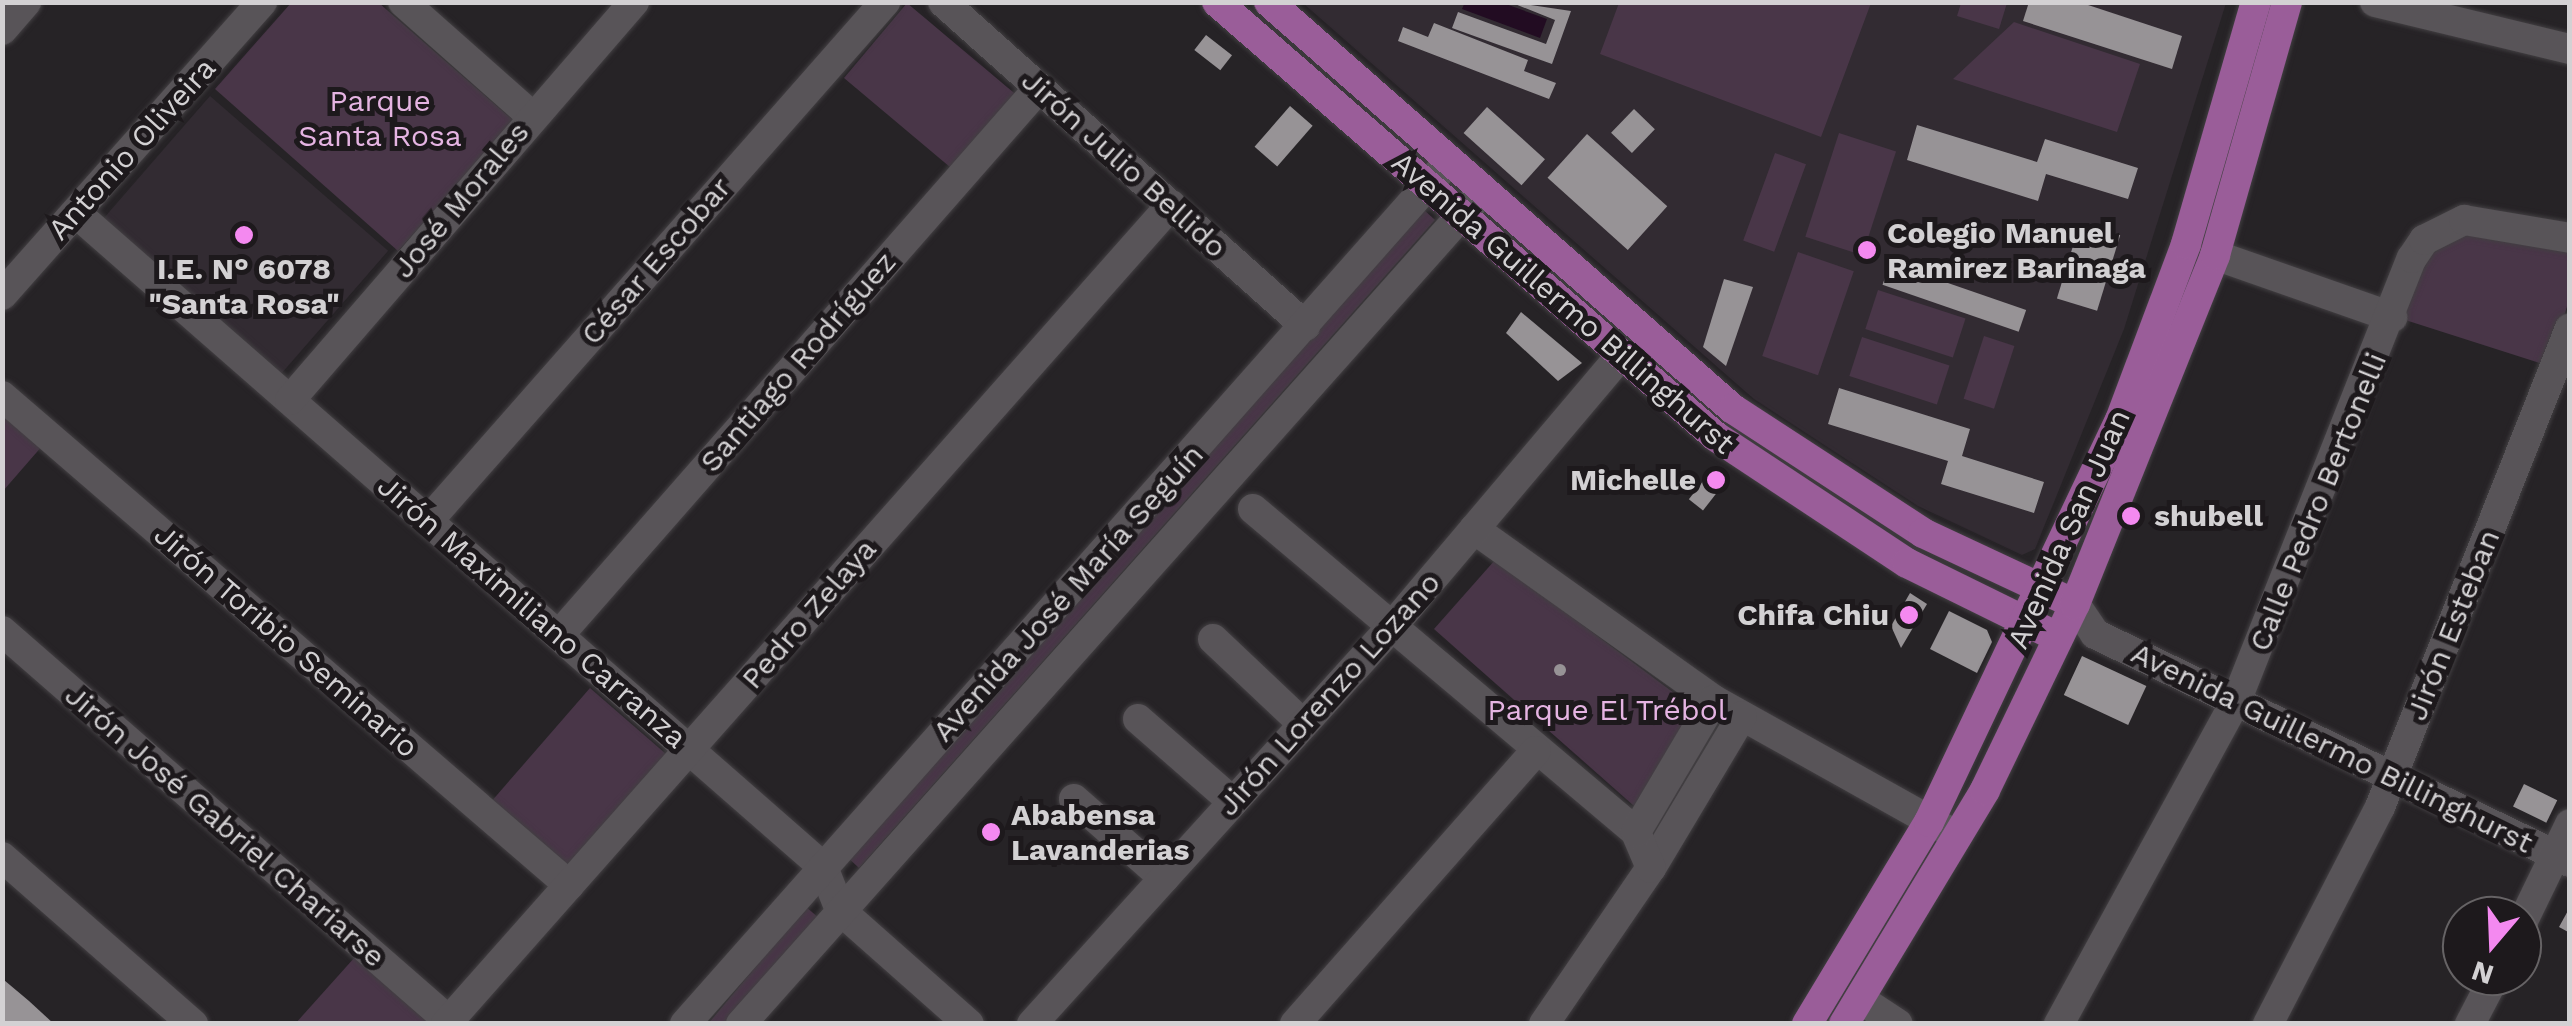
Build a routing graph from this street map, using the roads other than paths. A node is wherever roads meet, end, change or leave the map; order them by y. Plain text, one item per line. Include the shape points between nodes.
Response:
1 (26, 2) edge
2 (262, 2) edge
3 (403, 2) edge
4 (634, 2) edge
5 (885, 2) edge
6 (943, 2) edge
7 (1217, 2) edge
8 (1269, 2) edge
9 (2256, 2) edge
10 (2288, 2) edge
11 (2374, 2) edge
12 (2, 30) edge
13 (2570, 49) edge
14 (1038, 89) junction
15 (532, 116) junction
16 (1449, 161) junction
17 (1427, 187) junction
18 (1484, 191) junction
19 (1171, 205) junction
20 (76, 213) junction
21 (1460, 218) junction
22 (2570, 238) edge
23 (2216, 255) junction
24 (2, 295) edge
25 (2392, 317) junction
26 (1304, 326) junction
27 (2570, 328) edge
28 (1618, 358) junction
29 (2, 396) edge
30 (290, 400) junction
31 (1253, 509) dead end
32 (428, 520) junction
33 (1474, 529) junction
34 (2044, 590) junction
35 (2075, 604) junction
36 (2028, 623) junction
37 (2, 631) edge
38 (1388, 631) junction
39 (2095, 634) junction
40 (558, 635) junction
41 (2060, 638) junction
42 (1214, 640) dead end
43 (2237, 699) junction
44 (1714, 700) junction
45 (1742, 716) junction
46 (1138, 719) dead end
47 (1303, 724) junction
48 (689, 750) junction
49 (1536, 751) junction
50 (2392, 778) junction
51 (1074, 799) dead end
52 (1233, 802) junction
53 (1929, 822) junction
54 (2570, 824) edge
55 (1636, 832) junction
56 (1959, 836) junction
57 (2, 857) edge
58 (2563, 859) edge
59 (823, 867) junction
60 (1651, 868) junction
61 (1164, 878) junction
62 (569, 885) junction
63 (2539, 896) edge
64 (840, 910) junction
65 (2484, 996) edge
66 (1852, 1011) edge
67 (447, 1022) edge
68 (193, 1024) edge
69 (684, 1024) edge
70 (741, 1024) edge
71 (970, 1024) edge
72 (1032, 1024) edge
73 (1294, 1024) edge
74 (1544, 1024) edge
75 (1806, 1024) edge
76 (1898, 1024) edge
77 (2059, 1024) edge
78 (2268, 1024) edge
79 (2470, 1024) edge

1 - 12 street
2 - 20 street, Antonio Oliveira
3 - 15 street
4 - 15 street, José Morales
5 - 32 street, César Escobar
6 - 14 street, Jirón Julio Bellido
7 - 17 main road, Avenida Guillermo Billinghurst
8 - 16 main road, Avenida Guillermo Billinghurst
9 - 34 main road, Avenida San Juan via 2186,244
10 - 23 main road, Avenida San Juan
11 - 13 street
14 - 19 street, Jirón Julio Bellido
14 - 40 street, Santiago Rodríguez
15 - 30 street, José Morales
16 - 17 street, Avenida José María Seguín
16 - 18 main road, Avenida Guillermo Billinghurst
17 - 21 main road, Avenida Guillermo Billinghurst
17 - 26 street, Avenida José María Seguín
18 - 21 street, Avenida José María Seguín
18 - 34 main road, Avenida Guillermo Billinghurst via 1818,472
19 - 26 street, Jirón Julio Bellido
19 - 48 street, Pedro Zelaya
20 - 24 street, Antonio Oliveira
20 - 30 street, Jirón Maximiliano Carranza
21 - 28 main road, Avenida Guillermo Billinghurst
21 - 64 street, Avenida José María Seguín
22 - 25 street, Calle Pedro Bertonelli via 2484,220 2444,226 2424,240
23 - 25 street
23 - 35 main road, Avenida San Juan
25 - 43 street, Calle Pedro Bertonelli
26 - 59 street, Avenida José María Seguín
27 - 50 street, Jirón Esteban
28 - 33 street, Jirón Lorenzo Lozano
28 - 36 main road, Avenida Guillermo Billinghurst via 1800,498
29 - 62 street, Jirón Toribio Seminario
30 - 32 street, Jirón Maximiliano Carranza
31 - 38 street
32 - 40 street, Jirón Maximiliano Carranza
33 - 38 street, Jirón Lorenzo Lozano
33 - 44 street
34 - 35 main road, Avenida Guillermo Billinghurst
34 - 36 main road, Avenida San Juan
35 - 39 street, Avenida Guillermo Billinghurst
35 - 41 main road, Avenida San Juan
36 - 41 main road, Avenida Guillermo Billinghurst
36 - 53 main road, Avenida San Juan
37 - 67 street, Jirón José Gabriel Chariarse
38 - 47 street, Jirón Lorenzo Lozano
38 - 49 street
39 - 41 street, Avenida Guillermo Billinghurst
39 - 43 street, Avenida Guillermo Billinghurst
40 - 48 street, Jirón Maximiliano Carranza
41 - 56 main road, Avenida San Juan
42 - 47 street
43 - 50 street, Avenida Guillermo Billinghurst
43 - 77 street, Calle Pedro Bertonelli
44 - 45 street
44 - 55 street
45 - 53 street
45 - 60 street
46 - 52 street
47 - 52 street, Jirón Lorenzo Lozano
48 - 59 street, Jirón Maximiliano Carranza
48 - 62 street, Pedro Zelaya
49 - 55 street
49 - 73 street
50 - 58 street, Avenida Guillermo Billinghurst
50 - 78 street, Jirón Esteban
51 - 61 street
52 - 61 street, Jirón Lorenzo Lozano
53 - 56 street
53 - 75 main road, Avenida San Juan
54 - 58 street
55 - 60 street
56 - 66 main road, Avenida San Juan
57 - 68 street
58 - 63 street
59 - 64 street, Jirón Maximiliano Carranza
59 - 69 street, Avenida José María Seguín
60 - 74 street
61 - 72 street, Jirón Lorenzo Lozano
62 - 67 street, Pedro Zelaya
64 - 70 street, Avenida José María Seguín
64 - 71 street, Jirón Maximiliano Carranza
65 - 79 street
66 - 76 street

